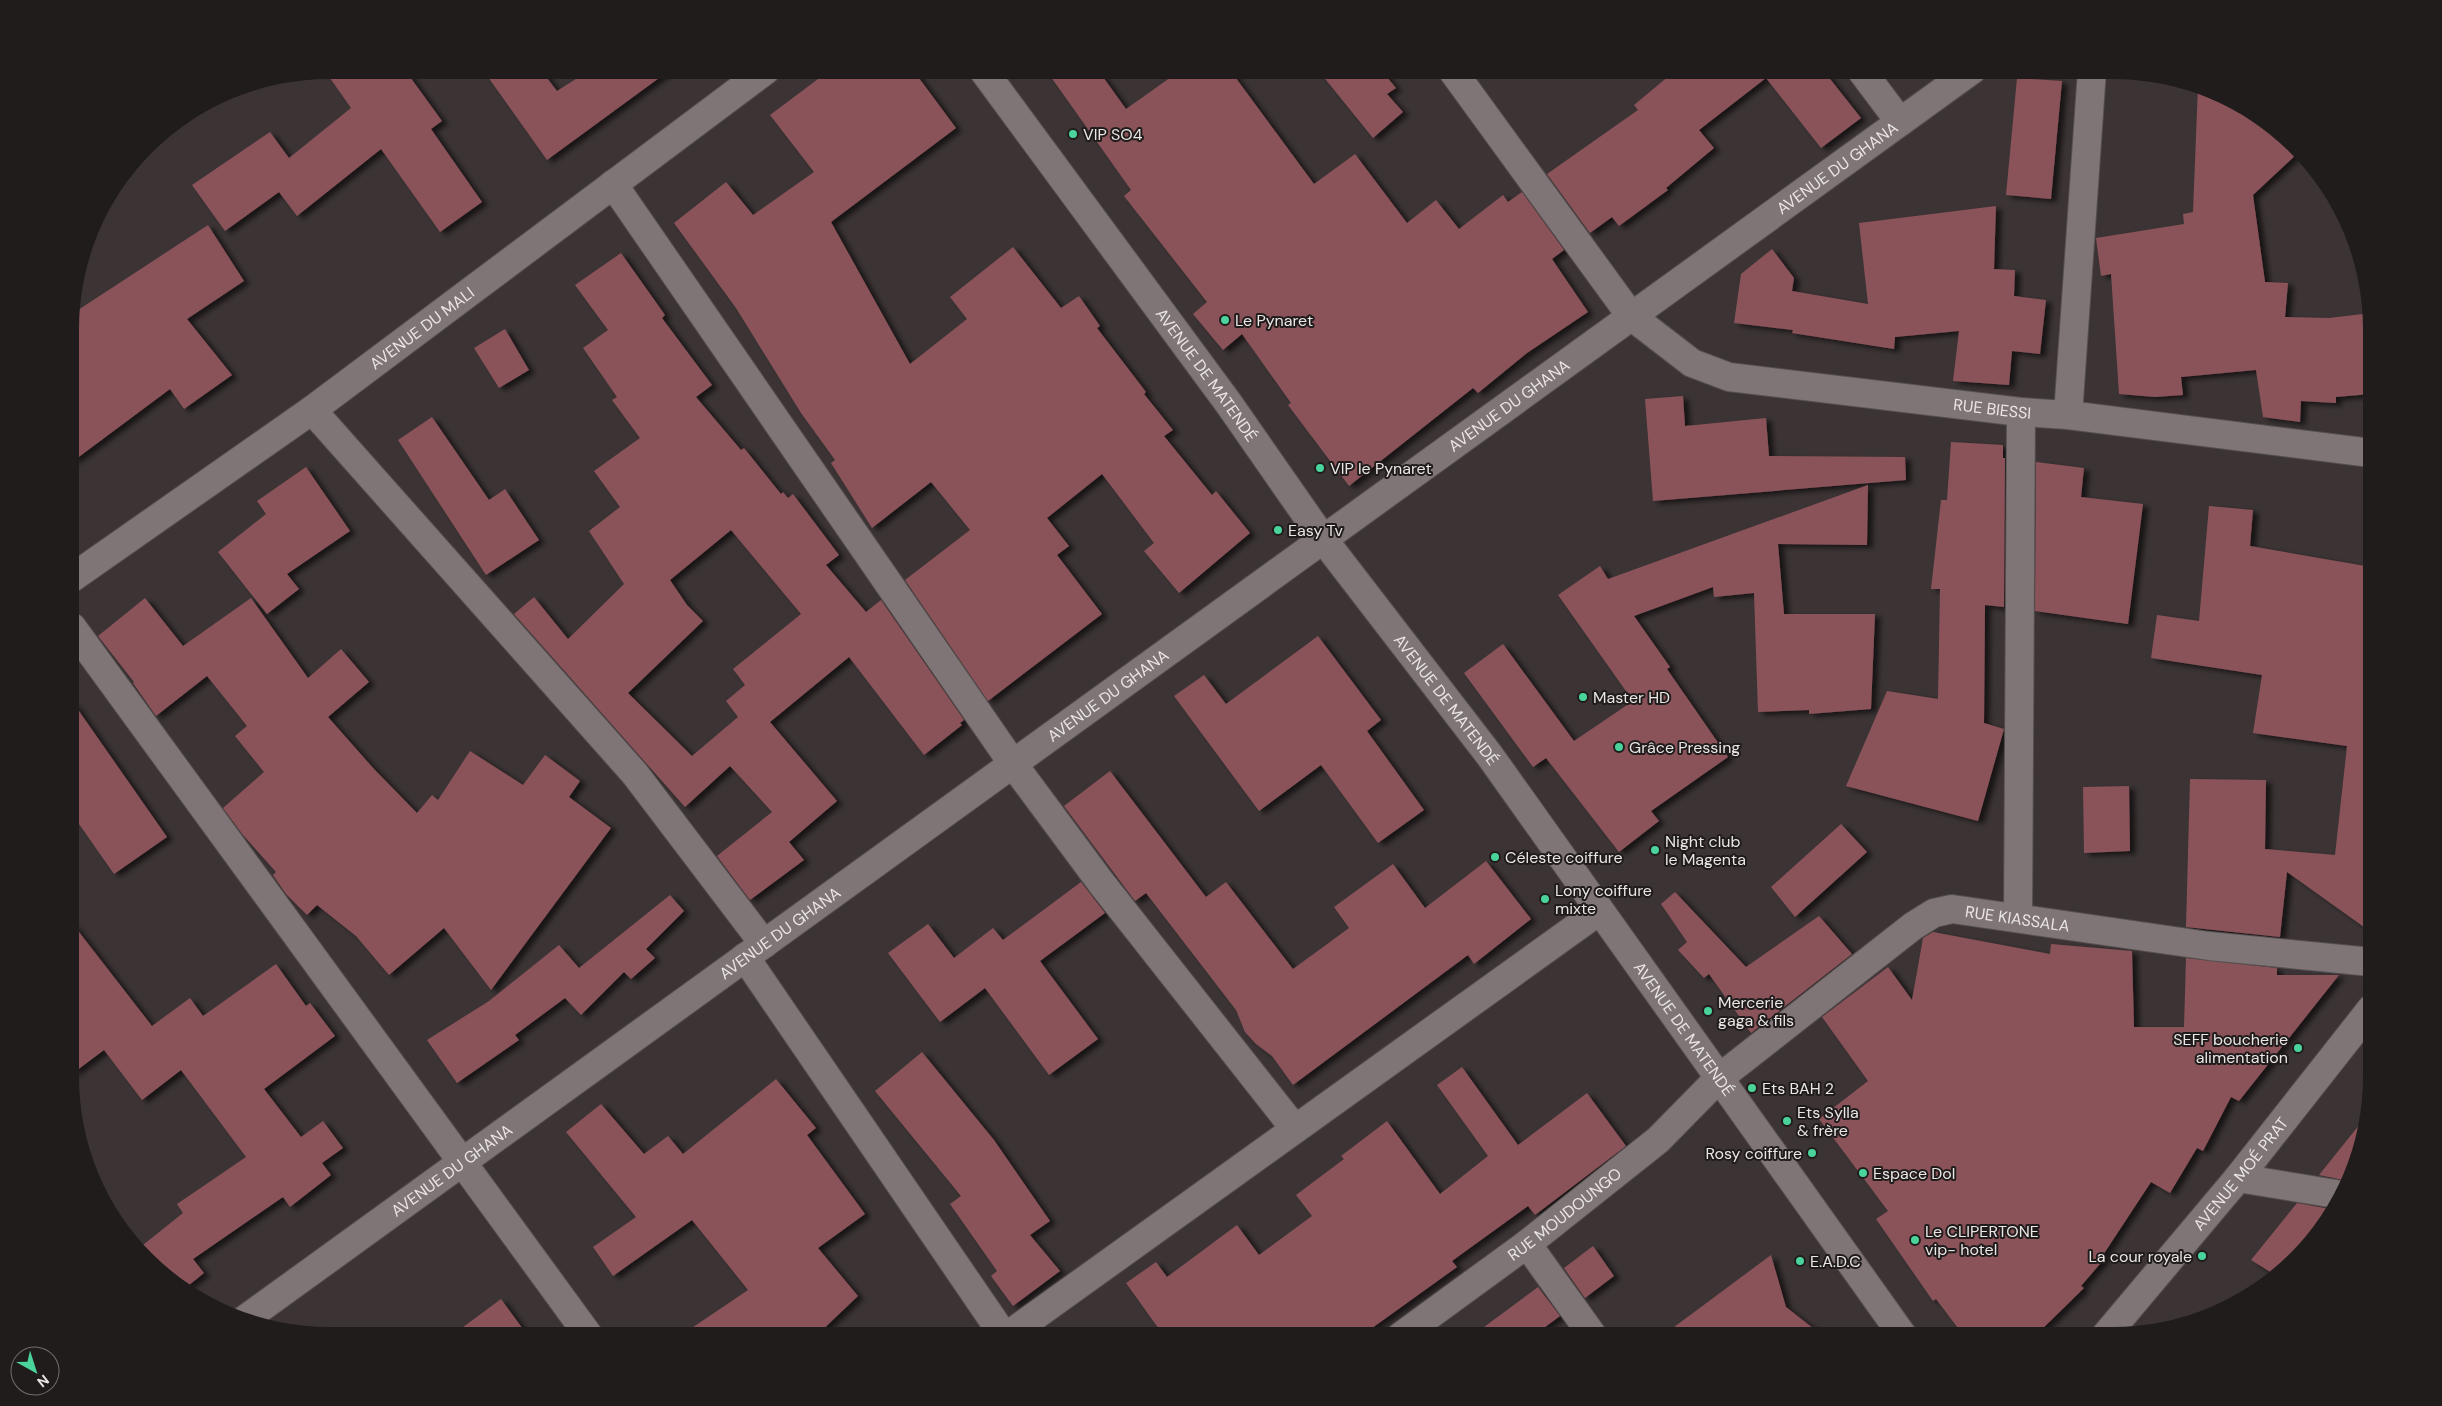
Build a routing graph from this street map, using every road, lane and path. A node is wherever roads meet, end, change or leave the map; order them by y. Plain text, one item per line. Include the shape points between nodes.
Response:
1 (754, 79) edge
2 (990, 79) edge
3 (1459, 79) edge
4 (1869, 79) edge
5 (1960, 79) edge
6 (2091, 79) edge
7 (1900, 122) junction
8 (613, 184) junction
9 (1631, 316) junction
10 (312, 410) junction
11 (2021, 412) junction
12 (2068, 415) junction
13 (2363, 453) edge
14 (1323, 539) junction
15 (79, 573) edge
16 (79, 637) edge
17 (1012, 764) junction
18 (1599, 912) junction
19 (2018, 918) junction
20 (754, 950) junction
21 (2363, 961) edge
22 (2363, 1020) edge
23 (1718, 1079) junction
24 (1295, 1129) junction
25 (462, 1162) junction
26 (2238, 1178) junction
27 (2334, 1194) edge
28 (1527, 1244) junction
29 (251, 1315) edge
30 (582, 1327) edge
31 (999, 1327) edge
32 (1018, 1327) edge
33 (1413, 1327) edge
34 (1587, 1327) edge
35 (1897, 1327) edge
36 (2114, 1327) edge

1 - 8 street, AVENUE DU MALI
2 - 14 street, AVENUE DE MATENDÉ via 1223,396
3 - 9 street, RUE BIESSI
4 - 7 street
5 - 7 street, AVENUE DU GHANA
6 - 12 street
7 - 9 street, AVENUE DU GHANA
8 - 10 street, AVENUE DU MALI
8 - 17 street
9 - 11 street, RUE BIESSI via 1692,363 1729,376
9 - 14 street, AVENUE DU GHANA
10 - 15 street, AVENUE DU MALI
10 - 20 street via 635,774
11 - 12 street, RUE BIESSI
11 - 19 street
12 - 13 street, RUE BIESSI
14 - 17 street, AVENUE DU GHANA
14 - 18 street, AVENUE DE MATENDÉ via 1490,756
16 - 25 street
17 - 20 street, AVENUE DU GHANA
17 - 24 street
18 - 23 street, AVENUE DE MATENDÉ
18 - 24 street
19 - 21 street, RUE KIASSALA via 2210,946
19 - 23 street, RUE KIASSALA via 1952,909 1934,913
20 - 25 street, AVENUE DU GHANA
20 - 31 street
22 - 26 street, AVENUE MOÉ PRAT
23 - 28 street, RUE MOUDOUNGO via 1658,1140
23 - 35 street, AVENUE DE MATENDÉ
24 - 32 street
25 - 29 street, AVENUE DU GHANA
25 - 30 street
26 - 27 street
26 - 36 street, AVENUE MOÉ PRAT
28 - 33 street, RUE MOUDOUNGO
28 - 34 street

